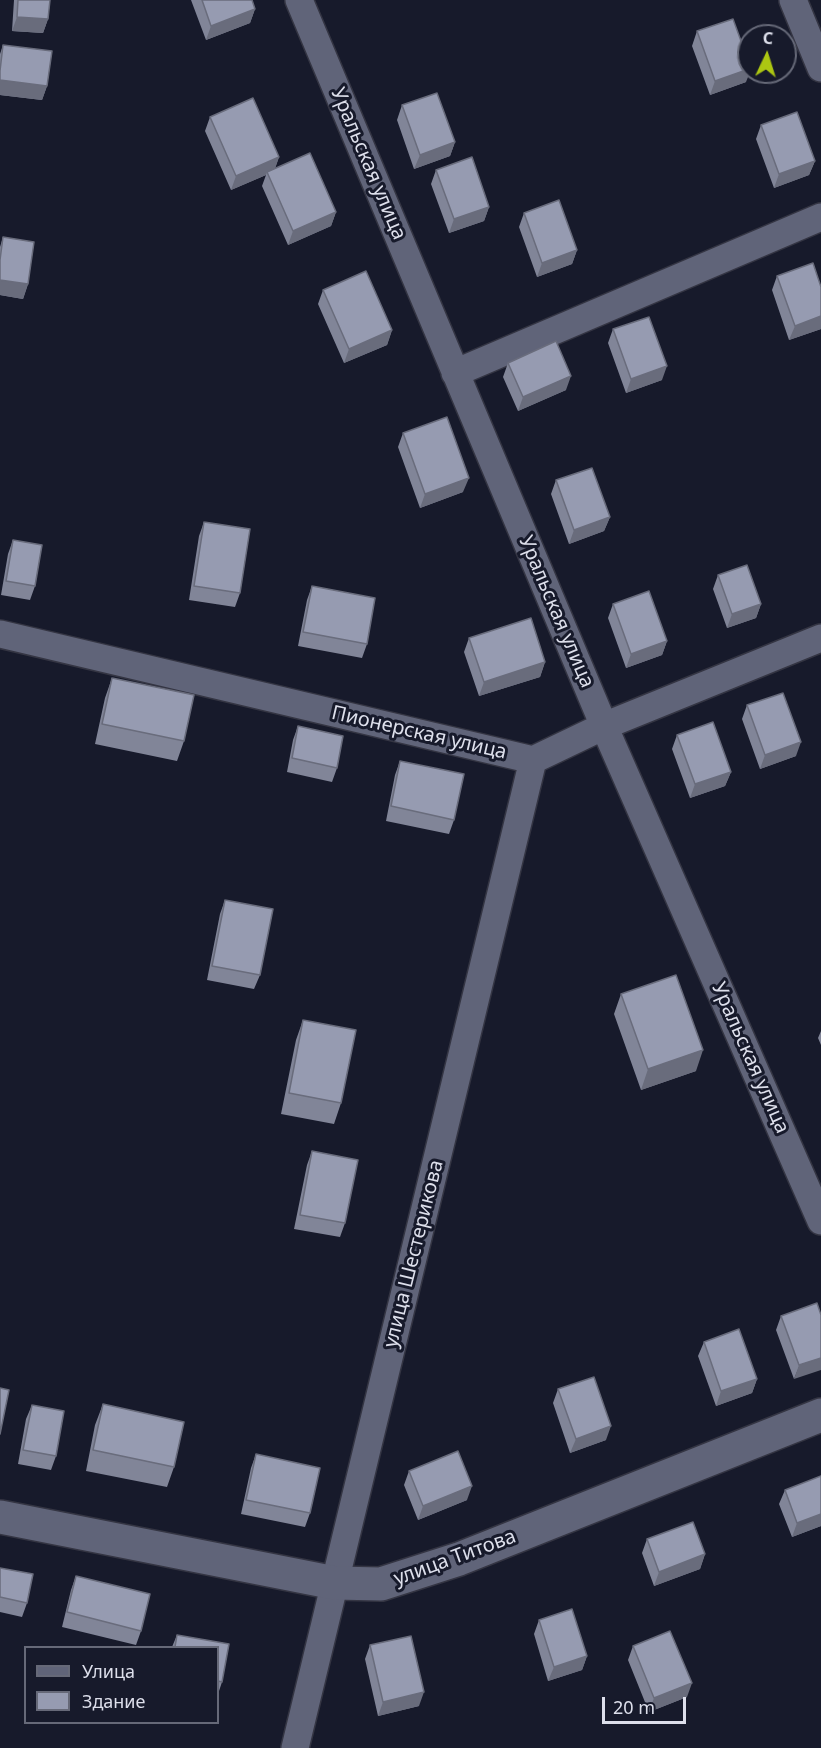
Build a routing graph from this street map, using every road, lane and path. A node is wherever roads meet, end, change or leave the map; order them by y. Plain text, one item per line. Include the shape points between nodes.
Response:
1 (299, 0) edge
2 (793, 0) edge
3 (821, 68) edge
4 (821, 218) edge
5 (455, 373) junction
6 (0, 634) edge
7 (821, 638) edge
8 (604, 726) junction
9 (533, 760) junction
10 (821, 1221) edge
11 (821, 1414) edge
12 (0, 1517) edge
13 (335, 1583) junction
14 (295, 1748) edge

1 - 5 street, Уральская улица
2 - 3 street
4 - 5 street
5 - 8 street, Уральская улица
6 - 9 street, Пионерская улица
7 - 8 street, Пионерская улица
8 - 9 street, Пионерская улица
8 - 10 street, Уральская улица
9 - 13 street, улица Шестерикова
11 - 13 street, улица Титова via 459,1559 381,1584
12 - 13 street, улица Титова
13 - 14 street, улица Шестерикова

